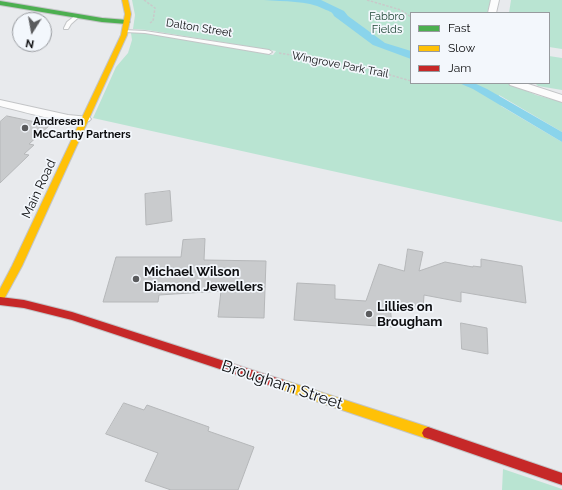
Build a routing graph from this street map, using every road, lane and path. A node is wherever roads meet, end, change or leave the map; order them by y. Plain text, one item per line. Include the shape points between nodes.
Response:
1 (125, 0) edge
2 (144, 0) edge
3 (367, 0) edge
4 (495, 0) edge
5 (0, 3) edge
6 (492, 12) edge
7 (78, 16) junction
8 (410, 16) edge
9 (127, 22) junction
10 (66, 28) dead end
11 (125, 31) junction
12 (140, 31) junction
13 (269, 52) joint
14 (410, 81) edge
15 (526, 86) edge
16 (562, 99) edge
17 (0, 103) edge
18 (85, 119) junction
19 (2, 293) edge
20 (562, 479) edge

1 - 9 street, Main Road
2 - 12 path via 155,8 153,21
3 - 8 path via 401,10
4 - 6 street
5 - 7 street
7 - 9 street via 110,22
7 - 10 lane
9 - 11 street, Main Road
11 - 12 lane, Dalton Street
11 - 18 street, Main Road
12 - 13 lane, Dalton Street
13 - 14 path, Wingrove Park Trail via 366,68
15 - 16 street
17 - 18 street via 68,118
18 - 19 street, Main Road
19 - 20 street, Brougham Street via 32,306 274,382

